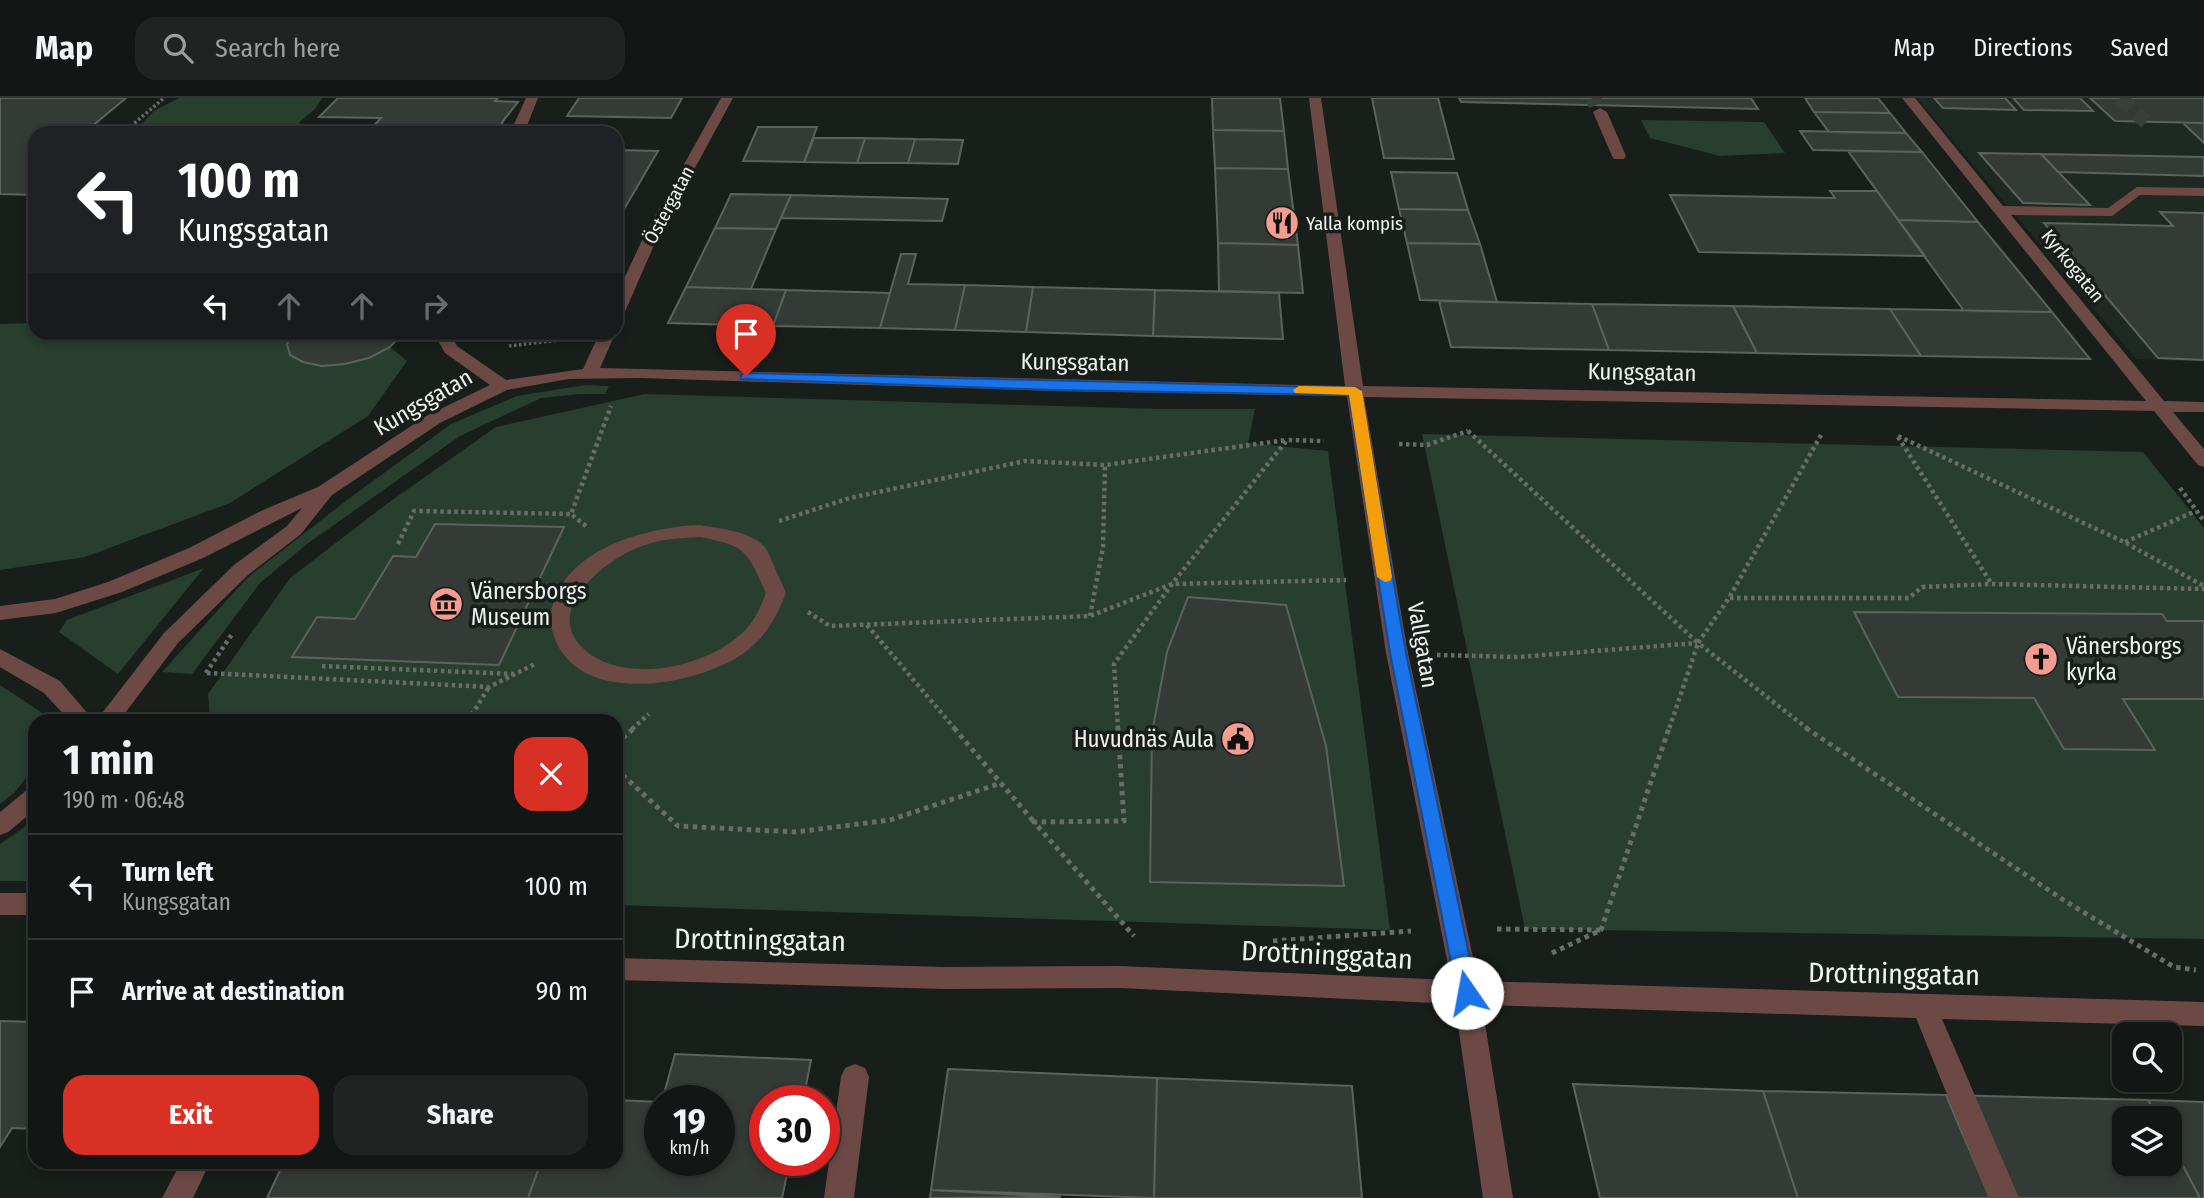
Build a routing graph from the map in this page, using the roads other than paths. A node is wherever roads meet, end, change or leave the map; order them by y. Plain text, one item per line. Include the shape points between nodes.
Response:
1 (532, 98) edge
2 (727, 98) edge
3 (1315, 98) edge
4 (1908, 98) edge
5 (1600, 112) dead end
6 (520, 126) edge
7 (1619, 156) dead end
8 (2204, 192) edge
9 (2002, 211) junction
10 (623, 298) edge
11 (446, 340) edge
12 (604, 340) edge
13 (590, 373) junction
14 (503, 386) junction
15 (1355, 391) junction
16 (2159, 406) junction
17 (2204, 407) edge
18 (2204, 461) edge
19 (325, 491) junction
20 (0, 613) edge
21 (569, 646) joint
22 (0, 657) edge
23 (76, 714) edge
24 (112, 714) edge
25 (28, 803) edge
26 (0, 825) edge
27 (0, 904) edge
28 (28, 904) edge
29 (623, 969) edge
30 (1467, 993) junction
31 (1924, 1007) junction
32 (2204, 1014) edge
33 (855, 1077) dead end
34 (192, 1169) edge
35 (177, 1198) edge
36 (839, 1198) edge
37 (1498, 1198) edge
38 (2004, 1198) edge

1 - 6 street
2 - 10 street, Östergatan via 651,236
3 - 15 street, Vallgatan
4 - 9 street, Kyrkogatan
5 - 7 street
8 - 9 street via 2137,191 2112,212
9 - 16 street, Kyrkogatan
11 - 14 street via 451,349
12 - 13 street
13 - 14 street, Kungsgatan
13 - 15 street, Kungsgatan
14 - 19 street, Kungsgatan via 434,419
15 - 16 street, Kungsgatan
15 - 30 street, Vallgatan via 1398,653
16 - 17 street, Kungsgatan
16 - 18 street, Kyrkogatan
19 - 20 street, Kungsgatan via 115,587 57,606
19 - 24 street via 294,530 242,570 170,638
21 - 21 street via 561,625 564,603 576,580 600,559 631,542 666,533 700,531 732,537 757,550 776,593 767,618 746,642 719,660 685,672 649,677 616,674 589,663
22 - 23 street via 52,688
25 - 26 street
27 - 28 street
29 - 30 street, Drottninggatan via 945,978 1119,977
30 - 31 street, Drottninggatan
30 - 37 street, Vallgatan
31 - 32 street, Drottninggatan
31 - 38 street
33 - 36 street
34 - 35 street

